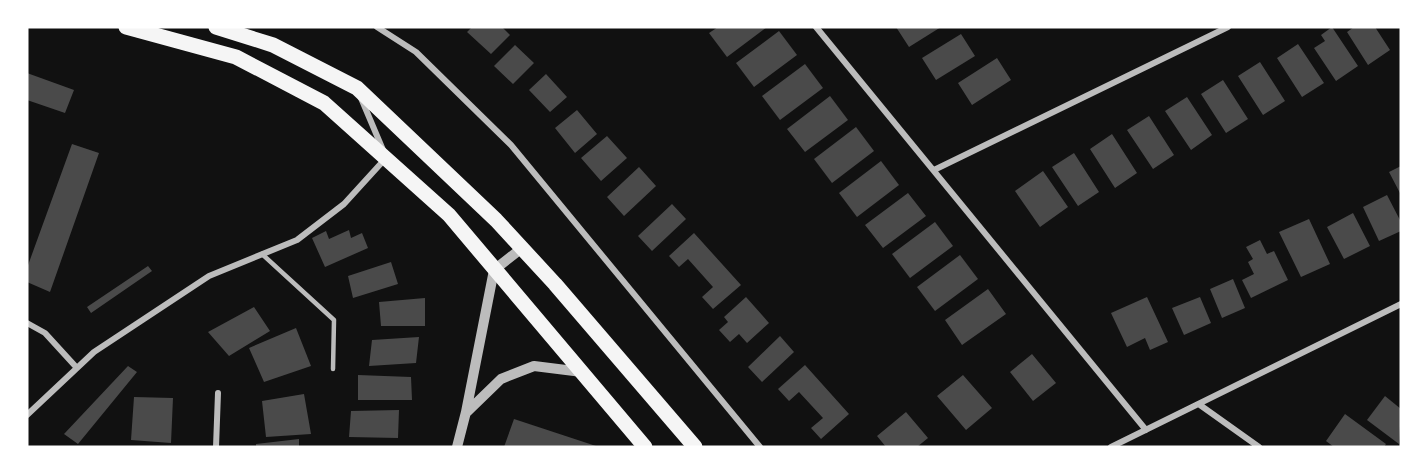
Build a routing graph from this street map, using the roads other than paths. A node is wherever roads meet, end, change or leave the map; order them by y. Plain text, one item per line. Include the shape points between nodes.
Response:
1 (126, 27) edge
2 (216, 27) edge
3 (377, 27) edge
4 (816, 27) edge
5 (1225, 28) edge
6 (357, 88) junction
7 (386, 157) junction
8 (934, 170) junction
9 (522, 248) junction
10 (262, 254) junction
11 (494, 270) junction
12 (1401, 304) edge
13 (27, 323) edge
14 (77, 368) junction
15 (333, 369) dead end
16 (582, 372) junction
17 (218, 393) dead end
18 (1200, 405) junction
19 (466, 412) junction
20 (27, 415) edge
21 (1146, 430) junction
22 (216, 447) edge
23 (457, 447) edge
24 (645, 447) edge
25 (695, 447) edge
26 (760, 447) edge
27 (1112, 447) edge
28 (1260, 447) edge

1 - 7 main road via 236,57 324,103
2 - 6 main road via 273,45
3 - 26 street via 416,52 511,146
4 - 8 street
5 - 8 street
6 - 7 street
6 - 9 main road
7 - 10 street via 344,204 297,240
7 - 11 main road via 449,215
8 - 21 street
9 - 11 street
9 - 25 main road
10 - 14 street via 209,276 94,352
10 - 15 lane via 334,320
11 - 16 main road
11 - 19 street
12 - 18 street
13 - 14 street via 45,333
14 - 20 street
16 - 19 street via 534,366 501,379
16 - 24 main road
17 - 22 street
18 - 21 street
18 - 28 street
19 - 23 street
21 - 27 street

